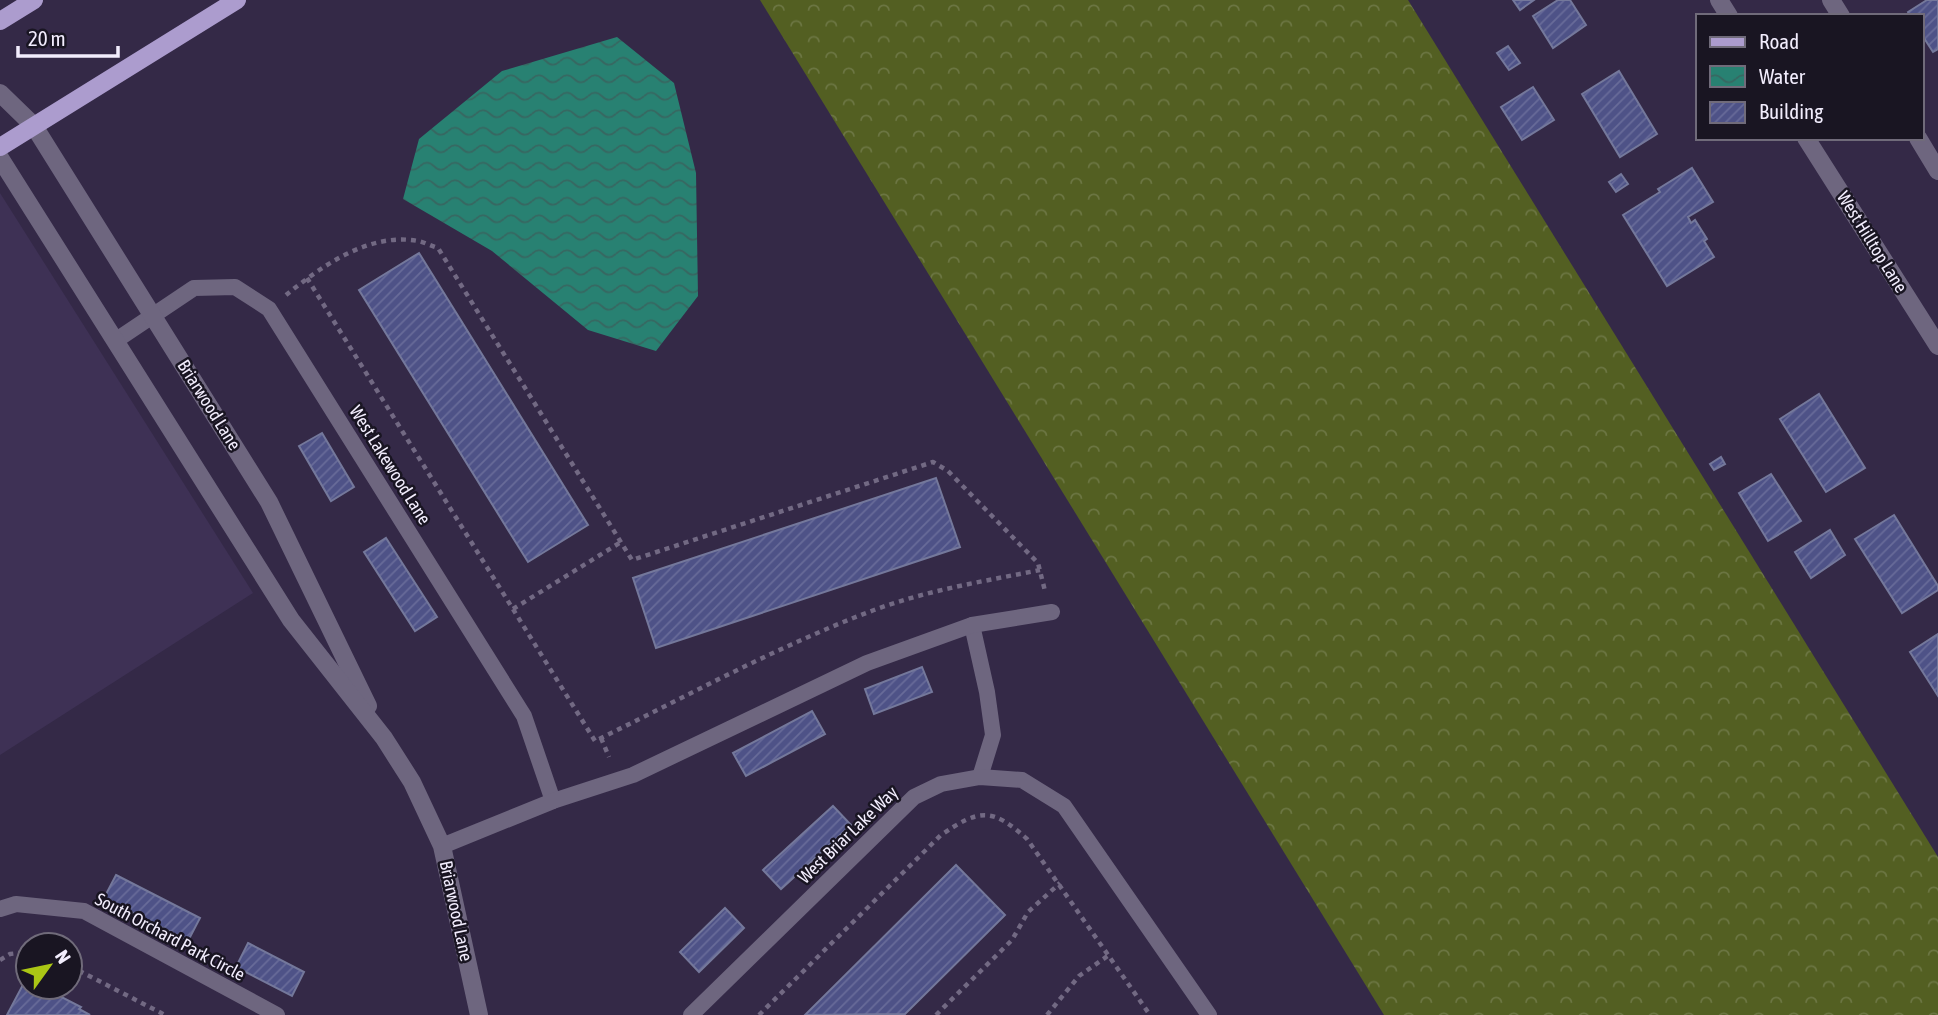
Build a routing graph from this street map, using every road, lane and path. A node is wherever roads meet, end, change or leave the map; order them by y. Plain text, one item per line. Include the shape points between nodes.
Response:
1 (34, 0) edge
2 (237, 0) edge
3 (0, 21) edge
4 (0, 93) edge
5 (34, 126) junction
6 (1807, 140) edge
7 (1919, 140) edge
8 (0, 147) edge
9 (0, 158) edge
10 (1938, 171) edge
11 (307, 278) junction
12 (270, 309) junction
13 (153, 315) junction
14 (115, 341) junction
15 (1938, 346) edge
16 (621, 542) junction
17 (1040, 570) junction
18 (513, 609) junction
19 (1052, 611) joint
20 (972, 625) junction
21 (384, 738) junction
22 (980, 777) junction
23 (553, 801) junction
24 (442, 846) junction
25 (1060, 883) junction
26 (0, 909) edge
27 (1109, 955) junction
28 (84, 973) edge
29 (165, 1015) edge
30 (277, 1015) edge
31 (479, 1015) edge
32 (691, 1015) edge
33 (759, 1015) edge
34 (936, 1015) edge
35 (1047, 1015) edge
36 (1150, 1015) edge
37 (1209, 1015) edge

1 - 3 main road
2 - 5 main road
4 - 5 street, Briarwood Lane
5 - 8 main road
5 - 13 street, Briarwood Lane
6 - 15 street, West Hilltop Lane
7 - 10 street
9 - 14 street, Briarwood Lane
11 - 12 path
11 - 16 path via 382,240 418,241 438,248
11 - 18 path
12 - 13 lane, West Lakewood Lane via 235,287 194,288
12 - 23 lane, West Lakewood Lane via 524,716
13 - 14 lane, West Lakewood Lane
13 - 21 street, Briarwood Lane via 270,502
14 - 21 street, Briarwood Lane via 292,620
16 - 17 path via 632,560 933,462 948,471
16 - 18 path
17 - 18 path via 946,589 875,610 779,651 595,741
17 - 19 path
19 - 20 lane
20 - 22 lane via 993,735
20 - 23 lane via 867,663 633,775
21 - 24 street, Briarwood Lane via 412,782
22 - 32 lane, West Briar Lake Way via 941,784 914,797
22 - 37 lane, West Briar Lake Way via 1022,780 1064,806
23 - 24 lane
24 - 31 street, Briarwood Lane
25 - 27 path
25 - 33 path via 1012,826 976,814 941,835
25 - 34 path via 1028,912 1012,940
26 - 30 lane, South Orchard Park Circle via 16,904 83,911
27 - 35 path via 1079,976
27 - 36 path
28 - 29 path

